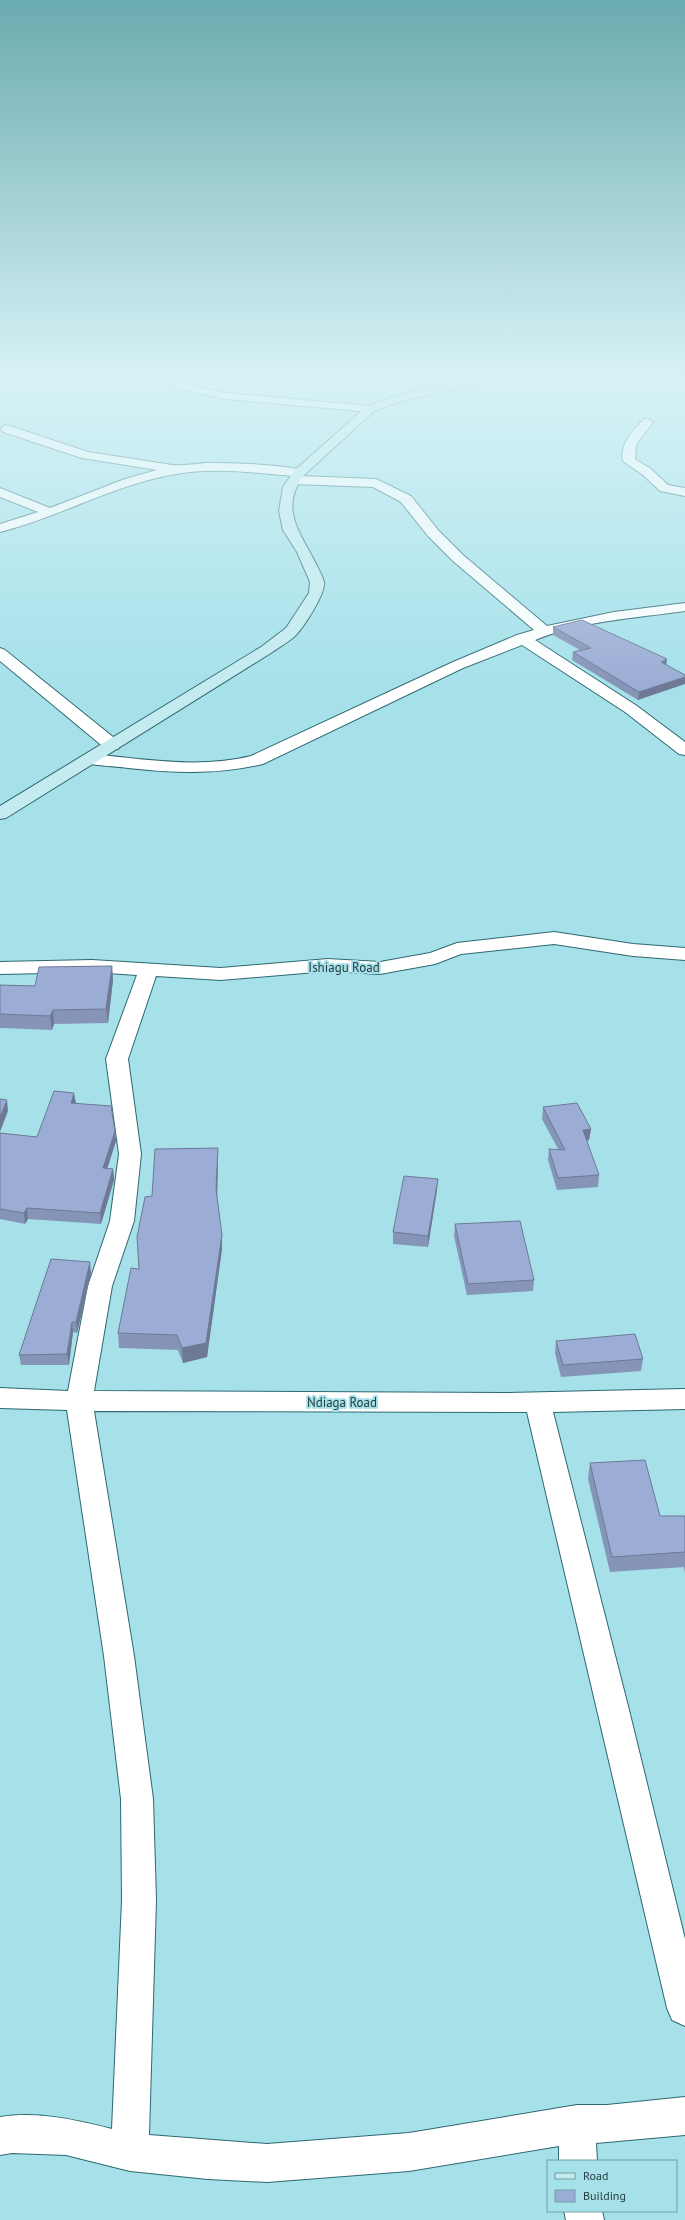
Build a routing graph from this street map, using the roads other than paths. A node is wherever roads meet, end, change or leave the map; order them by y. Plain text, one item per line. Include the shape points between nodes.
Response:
1 (297, 476) edge
2 (151, 477) edge
3 (304, 477) edge
4 (652, 477) edge
5 (0, 492) edge
6 (685, 492) edge
7 (50, 513) junction
8 (0, 528) edge
9 (685, 607) edge
10 (544, 631) junction
11 (522, 638) junction
12 (2, 656) edge
13 (112, 745) junction
14 (685, 750) edge
15 (91, 759) junction
16 (0, 814) edge
17 (685, 954) edge
18 (0, 968) edge
19 (148, 971) junction
20 (0, 1398) edge
21 (685, 1399) edge
22 (79, 1401) junction
23 (538, 1403) junction
24 (685, 2008) edge
25 (685, 2116) edge
26 (577, 2124) junction
27 (0, 2136) edge
28 (130, 2152) junction
29 (578, 2160) edge

1 - 13 main road via 289,487 286,511 290,530 304,552 317,582 316,593 302,616 291,631 266,650
2 - 7 street via 114,487
3 - 10 street via 376,483 406,499 458,558
4 - 6 street via 664,488
5 - 7 street
7 - 8 street
9 - 10 street via 614,616
10 - 11 street
11 - 14 street via 631,709
11 - 15 street via 458,665 257,760 225,767 181,768
12 - 13 street
13 - 15 main road
15 - 16 main road
17 - 19 street, Ishiagu Road via 633,950 554,938 457,949 435,958 380,968 328,965 221,974
18 - 19 street, Ishiagu Road via 92,966
19 - 22 street via 117,1059 130,1154 122,1221 100,1286
20 - 22 street, Ndiaga Road
21 - 23 street, Ndiaga Road
22 - 23 street, Ndiaga Road
22 - 28 street via 119,1656 137,1799 139,1900
23 - 24 street via 559,1499 614,1709 644,1845
25 - 26 street via 607,2124
26 - 28 street via 409,2152 267,2163
26 - 29 street
27 - 28 street via 66,2136

